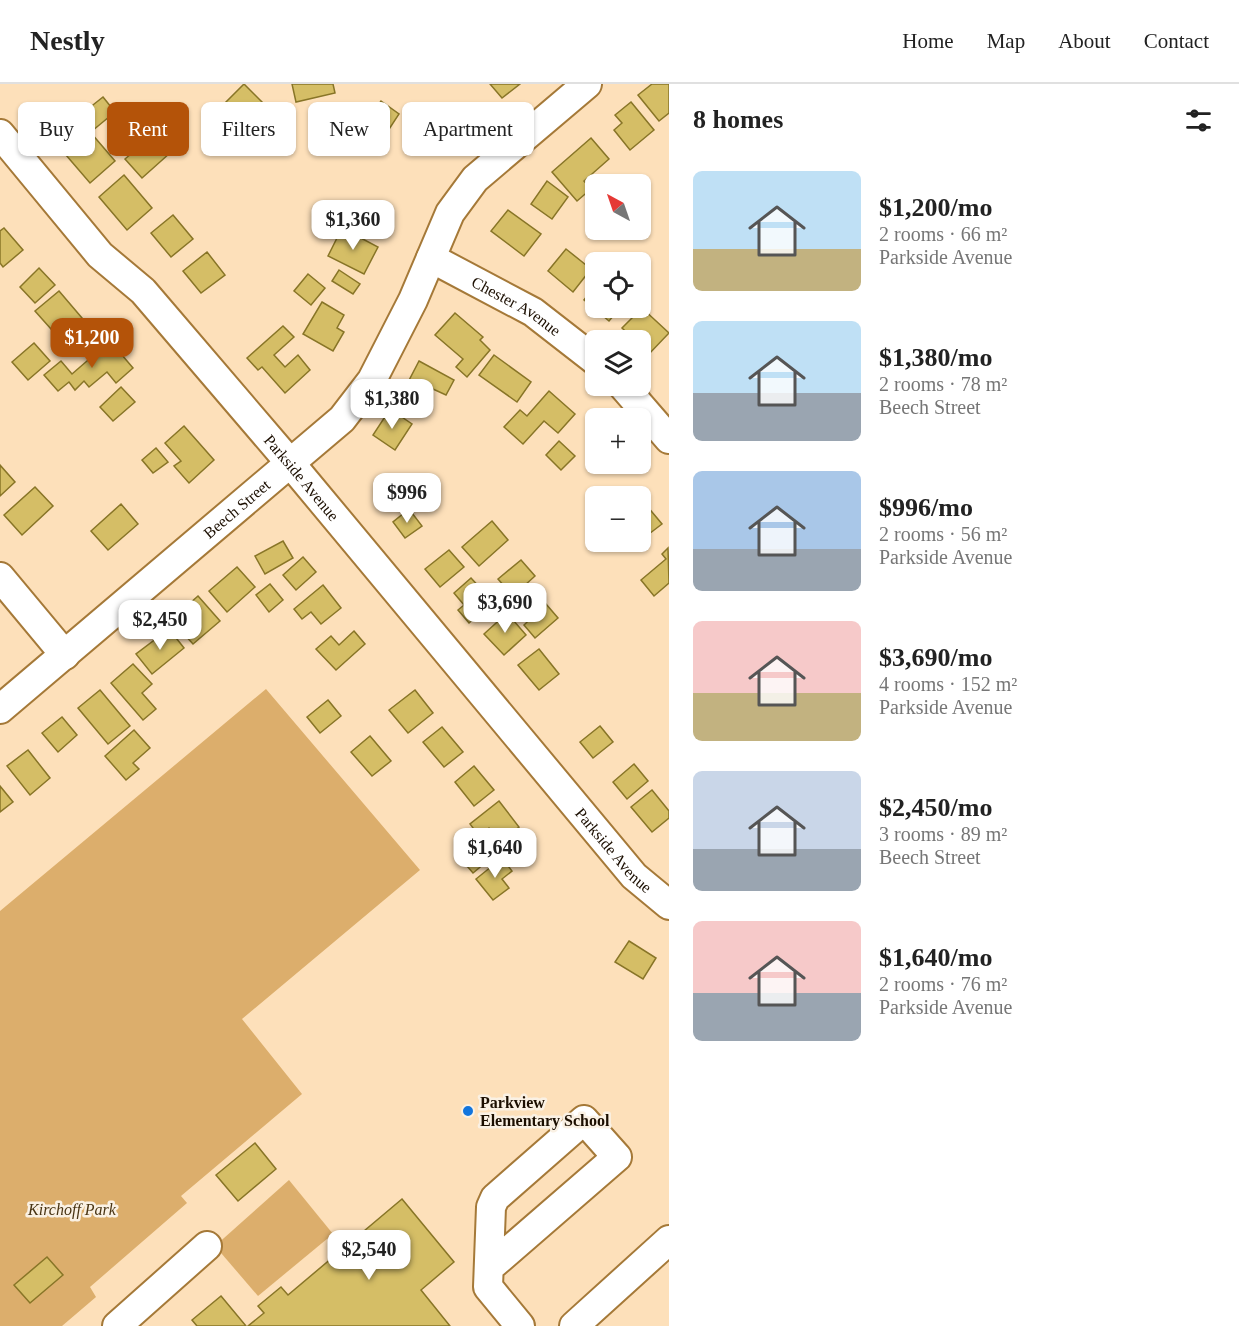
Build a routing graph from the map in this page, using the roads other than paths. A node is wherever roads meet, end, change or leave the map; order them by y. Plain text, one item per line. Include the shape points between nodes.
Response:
1 (588, 84) edge
2 (0, 134) edge
3 (431, 258) junction
4 (585, 352) edge
5 (632, 396) edge
6 (669, 439) edge
7 (291, 464) junction
8 (0, 577) edge
9 (65, 655) junction
10 (0, 709) edge
11 (669, 905) edge
12 (669, 1240) edge
13 (207, 1246) dead end
14 (490, 1267) junction
15 (117, 1326) edge
16 (520, 1326) edge
17 (574, 1326) edge

1 - 3 street, Beech Street via 462,194
2 - 7 street, Parkside Avenue via 100,255 143,291
3 - 4 street, Chester Avenue via 533,312
3 - 7 street, Beech Street via 372,380 342,419
5 - 6 street
7 - 9 street, Beech Street
7 - 11 street, Parkside Avenue via 634,876
8 - 9 street
9 - 10 street, Beech Street
12 - 17 street
13 - 15 street
14 - 14 street via 617,1157 585,1120 495,1198 489,1217
14 - 16 street via 488,1287

